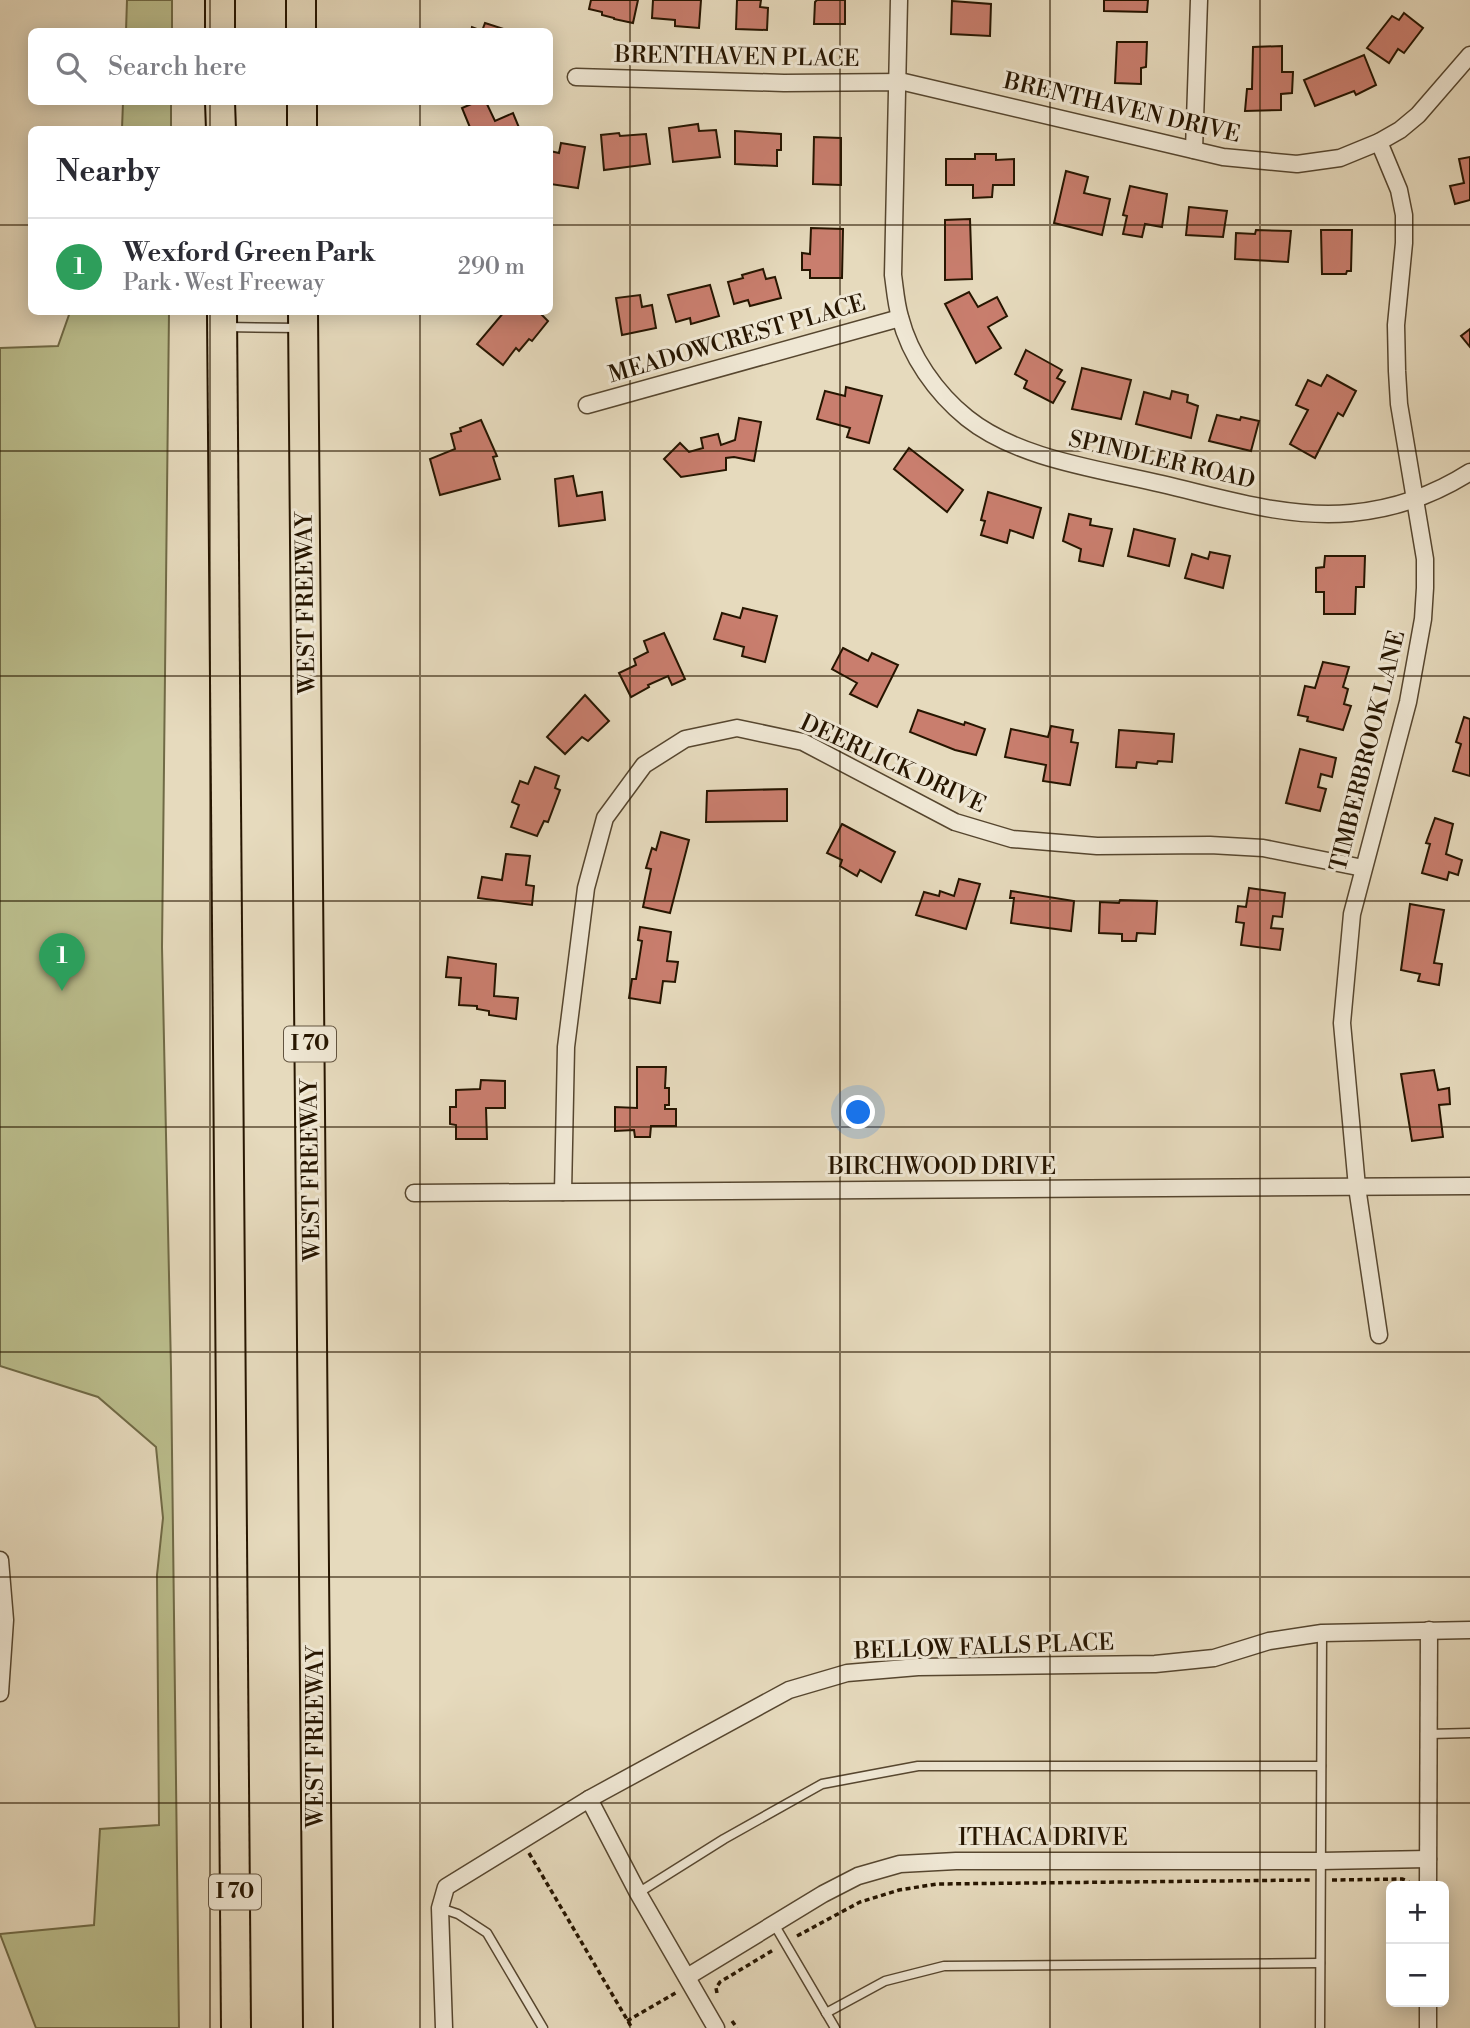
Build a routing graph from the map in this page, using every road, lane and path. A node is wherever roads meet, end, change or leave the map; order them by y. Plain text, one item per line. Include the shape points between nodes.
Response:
1 (220, 0) edge
2 (301, 0) edge
3 (900, 0) edge
4 (1199, 0) edge
5 (220, 28) edge
6 (301, 28) edge
7 (1470, 55) edge
8 (576, 77) dead end
9 (897, 82) junction
10 (220, 105) edge
11 (302, 105) edge
12 (221, 126) edge
13 (302, 126) edge
14 (1379, 142) junction
15 (1194, 150) junction
16 (900, 318) junction
17 (222, 319) edge
18 (303, 320) edge
19 (587, 405) dead end
20 (1470, 472) edge
21 (1414, 500) junction
22 (1363, 868) junction
23 (1470, 1186) edge
24 (1357, 1187) junction
25 (563, 1192) junction
26 (414, 1193) dead end
27 (1379, 1335) dead end
28 (0, 1560) edge
29 (1429, 1630) junction
30 (1470, 1630) edge
31 (1322, 1633) junction
32 (0, 1693) edge
33 (1470, 1733) edge
34 (1429, 1734) junction
35 (1321, 1766) junction
36 (589, 1799) junction
37 (526, 1848) dead end
38 (1428, 1859) junction
39 (1321, 1861) junction
40 (1320, 1880) junction
41 (1408, 1881) edge
42 (1428, 1881) edge
43 (638, 1893) junction
44 (440, 1908) junction
45 (775, 1924) junction
46 (786, 1943) junction
47 (1320, 1963) junction
48 (685, 1983) junction
49 (717, 1993) dead end
50 (1428, 2007) edge
51 (826, 2013) junction
52 (730, 2017) dead end
53 (627, 2021) junction
54 (236, 2028) edge
55 (318, 2028) edge
56 (444, 2028) edge
57 (543, 2028) edge
58 (632, 2028) edge
59 (716, 2028) edge
60 (737, 2028) edge
61 (835, 2028) edge
62 (1320, 2028) edge
63 (1428, 2028) edge

1 - 5 highway
2 - 6 highway
3 - 9 street, SPINDLER ROAD
4 - 15 street
7 - 14 street via 1418,116
8 - 9 street, BRENTHAVEN PLACE
9 - 15 street, BRENTHAVEN DRIVE
9 - 16 street, SPINDLER ROAD via 893,275
10 - 12 highway
11 - 13 highway
14 - 15 street, BRENTHAVEN DRIVE via 1340,158 1297,164
14 - 21 street, TIMBERBROOK LANE via 1404,215 1397,371
16 - 19 street, MEADOWCREST PLACE
16 - 21 street, SPINDLER ROAD via 924,372 967,418 994,436 1057,460 1294,513 1350,513
17 - 18 lane
17 - 54 highway, I 70
18 - 55 highway, WEST FREEWAY / I 70
20 - 21 street, SPINDLER ROAD
21 - 22 street, TIMBERBROOK LANE via 1425,559 1423,619 1408,702
22 - 24 street, TIMBERBROOK LANE via 1352,915 1342,1023
22 - 25 street, DEERLICK DRIVE via 1264,848 1097,846 1012,839 955,822 803,742 737,728 685,739 643,765 605,818 586,888 566,1047
23 - 24 street, BIRCHWOOD DRIVE
24 - 25 street, BIRCHWOOD DRIVE
24 - 27 street, TIMBERBROOK LANE
25 - 26 street, BIRCHWOOD DRIVE
28 - 32 street via 5,1620
29 - 30 street, BELLOW FALLS PLACE
29 - 31 street, BELLOW FALLS PLACE
29 - 34 street
31 - 35 lane
31 - 36 street, BELLOW FALLS PLACE via 1269,1641 1214,1658 1156,1664 918,1667 847,1673 789,1690
33 - 34 lane
34 - 38 street
35 - 39 lane
35 - 43 lane via 918,1766 822,1784
36 - 43 street
36 - 44 street, BELLOW FALLS PLACE via 446,1887
37 - 53 path
38 - 39 street, ITHACA DRIVE
38 - 42 street
39 - 40 lane
39 - 45 street, ITHACA DRIVE via 900,1864 859,1876
40 - 41 path
40 - 46 path via 937,1884 860,1902
40 - 47 lane
43 - 48 street
44 - 56 street
44 - 57 lane via 487,1933
45 - 46 lane
45 - 48 street, ITHACA DRIVE
46 - 49 path via 720,1982
46 - 51 lane
47 - 51 lane via 944,1966 885,1981
47 - 62 lane
48 - 53 path
48 - 59 street
50 - 63 street
51 - 61 lane
52 - 60 path
53 - 58 path

